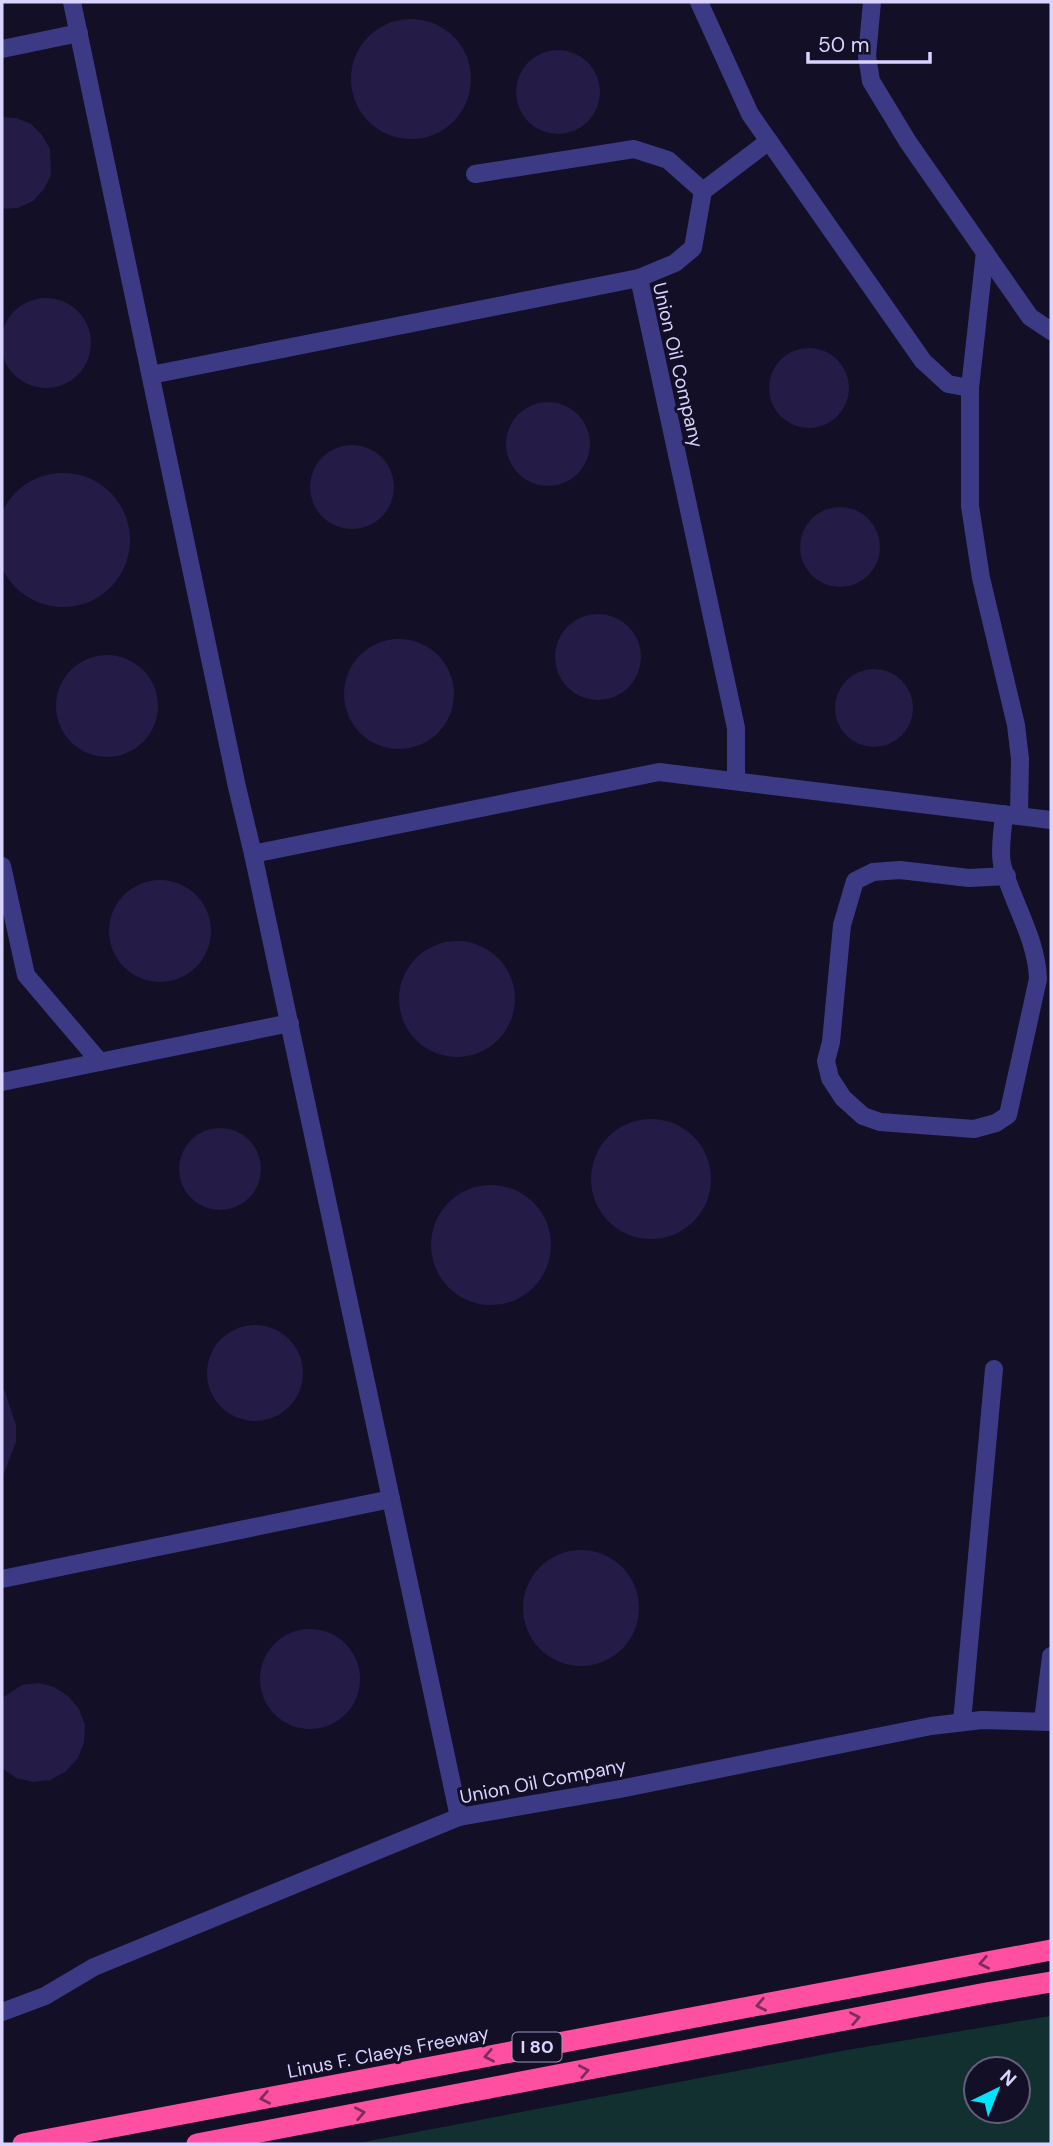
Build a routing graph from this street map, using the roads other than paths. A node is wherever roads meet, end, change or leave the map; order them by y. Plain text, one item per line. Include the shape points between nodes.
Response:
1 (72, 2) edge
2 (699, 2) edge
3 (872, 2) edge
4 (79, 33) junction
5 (2, 49) edge
6 (769, 141) junction
7 (475, 174) dead end
8 (704, 191) junction
9 (985, 252) junction
10 (639, 278) junction
11 (1051, 331) edge
12 (150, 375) junction
13 (970, 388) junction
14 (736, 781) junction
15 (1012, 815) junction
16 (1051, 820) edge
17 (253, 854) junction
18 (2, 866) edge
19 (1007, 876) junction
20 (289, 1023) junction
21 (100, 1062) junction
22 (2, 1082) edge
23 (994, 1369) dead end
24 (391, 1499) junction
25 (2, 1579) edge
26 (1051, 1662) edge
27 (1047, 1722) edge
28 (962, 1723) junction
29 (459, 1817) junction
30 (1051, 1950) edge
31 (1051, 1982) edge
32 (2, 2012) edge
33 (23, 2144) edge
34 (197, 2144) edge

1 - 4 street
2 - 6 street via 750,114
3 - 9 street via 867,56 871,81
4 - 5 street
4 - 12 street
6 - 8 street
6 - 13 street via 923,361 948,384
7 - 8 street via 634,149 668,160
8 - 10 street via 693,248
9 - 11 street via 1030,317
9 - 13 street
10 - 12 street, Union Oil Company
10 - 14 street, Union Oil Company via 736,728
12 - 17 street
13 - 15 street via 971,506 981,578 1020,759
14 - 15 street
14 - 17 street via 659,772
15 - 16 street
15 - 19 street via 1001,861
17 - 20 street
18 - 21 street via 26,975
19 - 19 street via 1038,964 1008,1115 974,1129 880,1122 863,1116 830,1078 826,1061 842,925 855,881 873,872 900,870 969,878
20 - 21 street
20 - 24 street
21 - 22 street
23 - 28 street
24 - 25 street
24 - 29 street
26 - 27 street, Union Oil Company
27 - 28 street, Union Oil Company
28 - 29 street, Union Oil Company
29 - 32 street, Union Oil Company via 94,1966 45,1996
30 -> 33 highway, Linus F. Claeys Freeway / I 80
34 -> 31 highway, I 80

